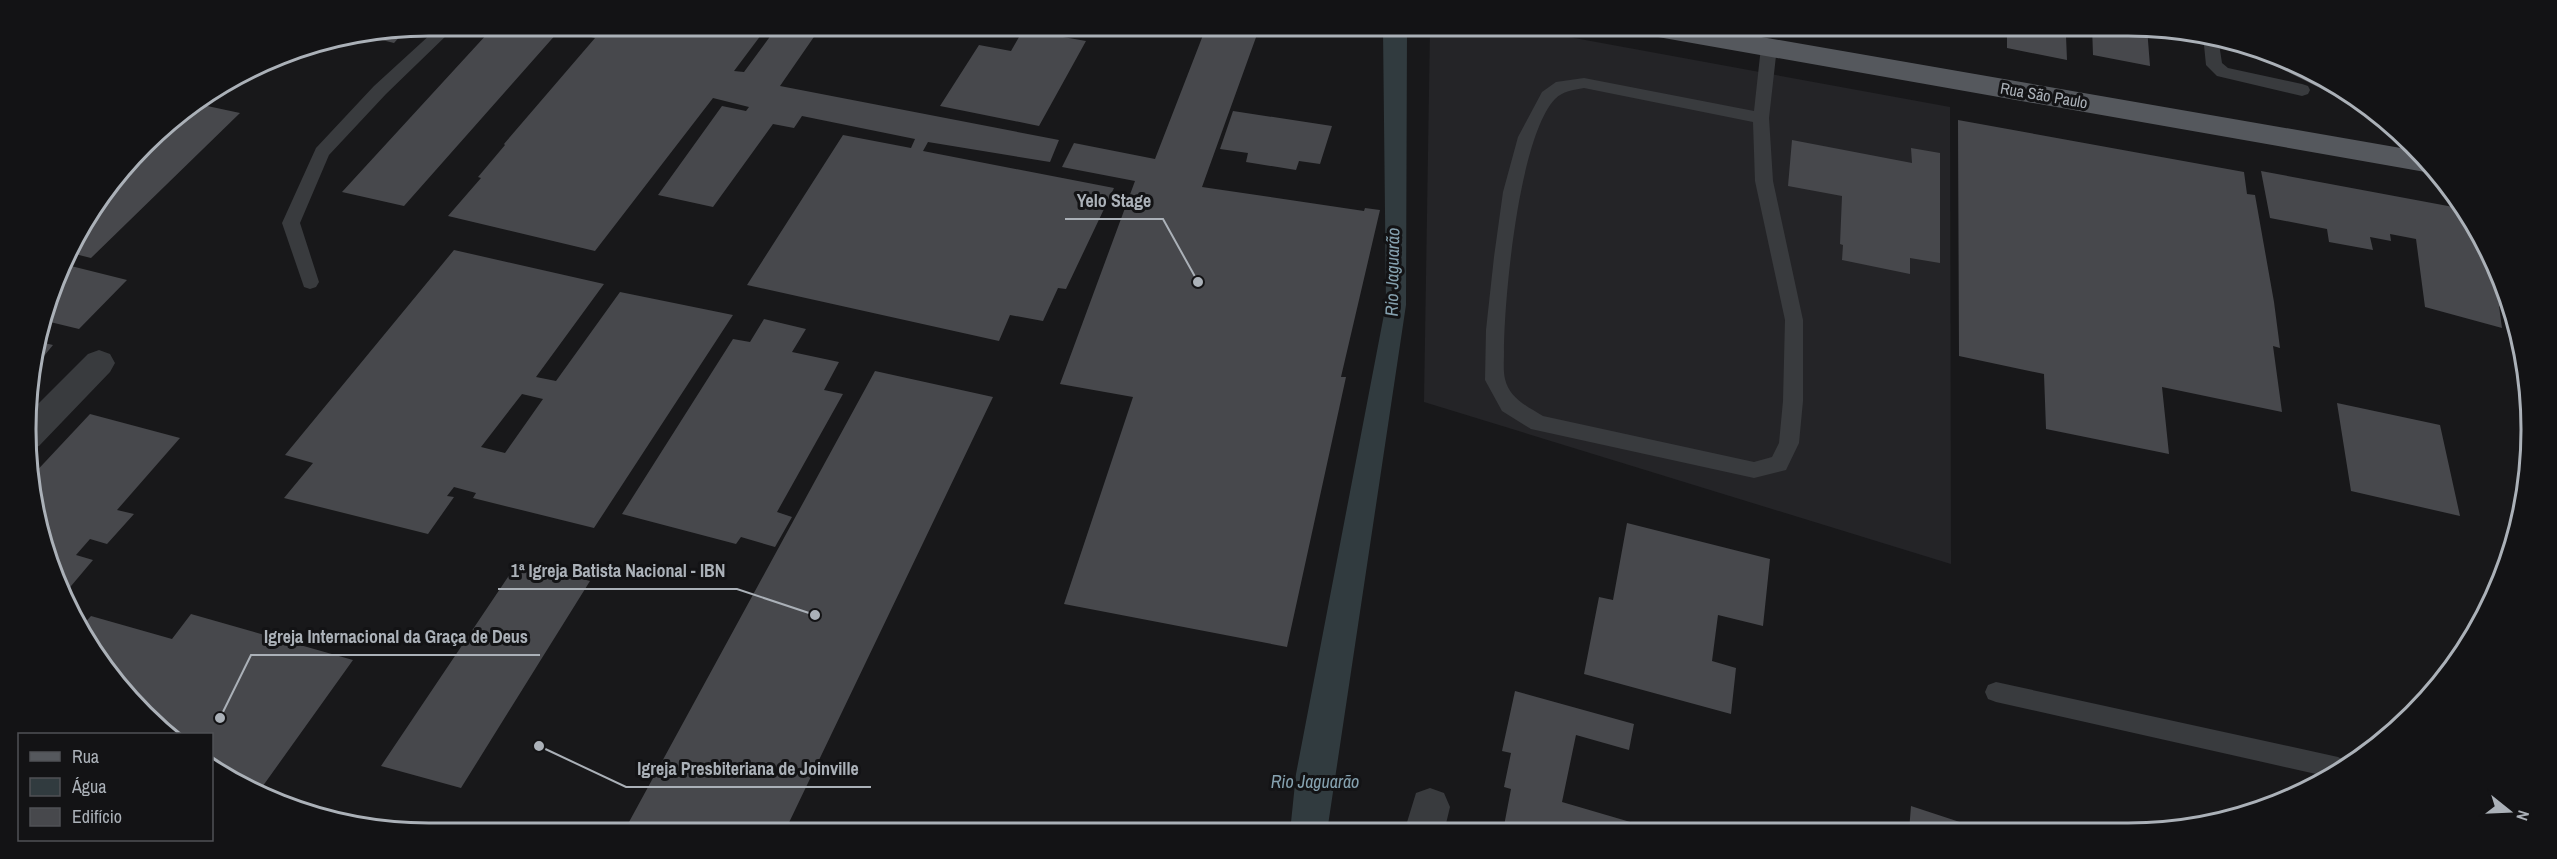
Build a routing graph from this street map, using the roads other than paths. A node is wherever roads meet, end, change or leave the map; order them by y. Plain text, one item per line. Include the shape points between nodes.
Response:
1 (438, 36) edge
2 (1705, 36) edge
3 (2211, 45) edge
4 (1769, 47) junction
5 (2302, 90) dead end
6 (1761, 118) junction
7 (2414, 160) edge
8 (310, 282) dead end
9 (99, 363) dead end
10 (36, 427) edge
11 (1996, 692) dead end
12 (2330, 766) edge

1 - 8 lane via 322,152 291,223
2 - 4 main road, Rua São Paulo
3 - 5 lane via 2214,65 2223,72
4 - 6 lane
4 - 7 main road, Rua São Paulo
6 - 6 lane via 1764,182 1794,320 1789,443 1779,464 1754,470 1538,423 1509,405 1495,380 1495,330 1503,257 1512,192 1526,136 1548,96 1562,86 1584,83
9 - 10 street
11 - 12 lane

